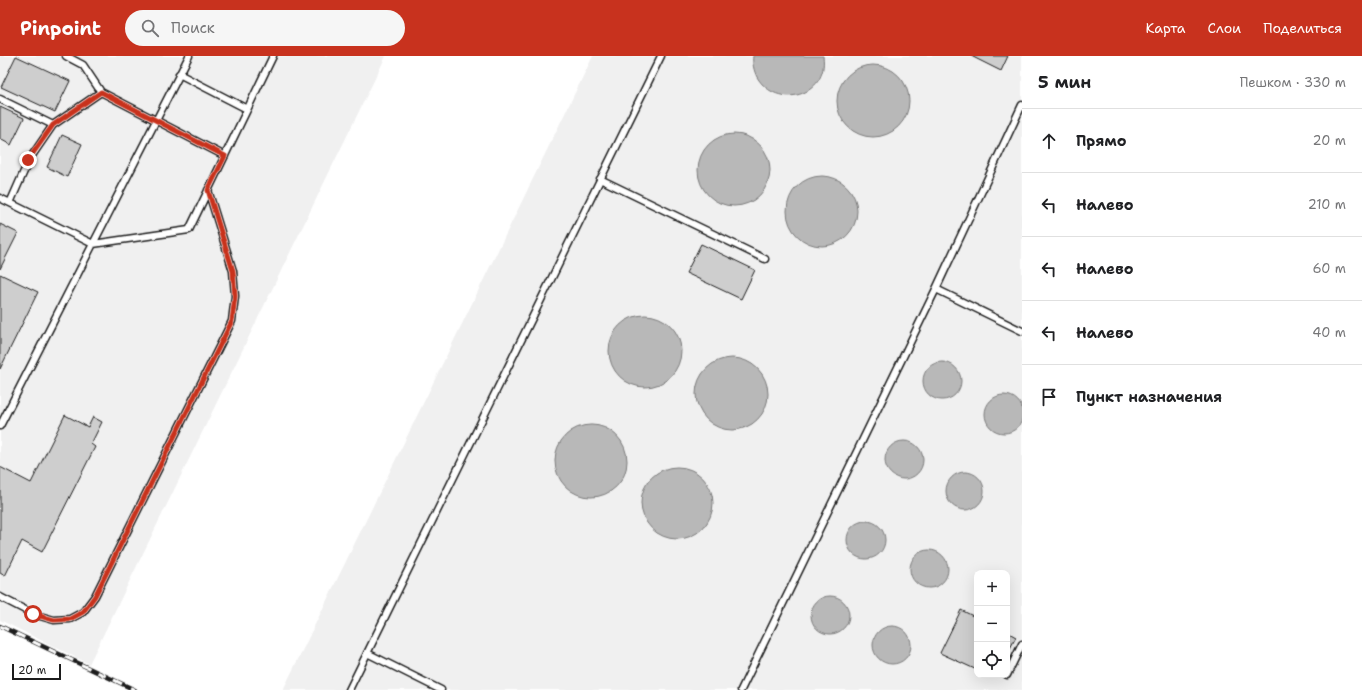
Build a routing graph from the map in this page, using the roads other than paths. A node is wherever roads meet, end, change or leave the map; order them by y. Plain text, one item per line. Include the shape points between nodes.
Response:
1 (66, 56) edge
2 (188, 56) edge
3 (273, 56) edge
4 (660, 56) edge
5 (179, 74) junction
6 (101, 92) junction
7 (0, 99) edge
8 (1022, 105) edge
9 (247, 109) junction
10 (156, 120) junction
11 (53, 125) junction
12 (225, 156) junction
13 (600, 180) junction
14 (208, 190) junction
15 (0, 198) edge
16 (10, 203) junction
17 (93, 244) junction
18 (765, 259) dead end
19 (936, 289) junction
20 (1022, 331) edge
21 (0, 426) edge
22 (0, 597) edge
23 (1022, 644) edge
24 (367, 653) junction
25 (1010, 668) edge
26 (349, 690) edge
27 (441, 690) edge
28 (741, 690) edge

1 - 6 lane via 83,64
2 - 5 lane
3 - 9 lane
4 - 13 lane
5 - 9 lane
5 - 10 lane
6 - 10 lane
6 - 11 lane
7 - 11 lane
8 - 19 lane
9 - 12 lane
10 - 12 lane
10 - 17 lane
11 - 16 lane via 28,160
12 - 14 lane
13 - 18 lane
13 - 24 lane
14 - 17 lane via 189,230
14 - 22 lane via 233,271 235,296 232,321 95,596 83,612 70,619 54,620 33,614
15 - 16 lane
16 - 17 lane
17 - 21 lane
19 - 20 lane
19 - 28 lane
23 - 25 lane
24 - 26 lane
24 - 27 lane

